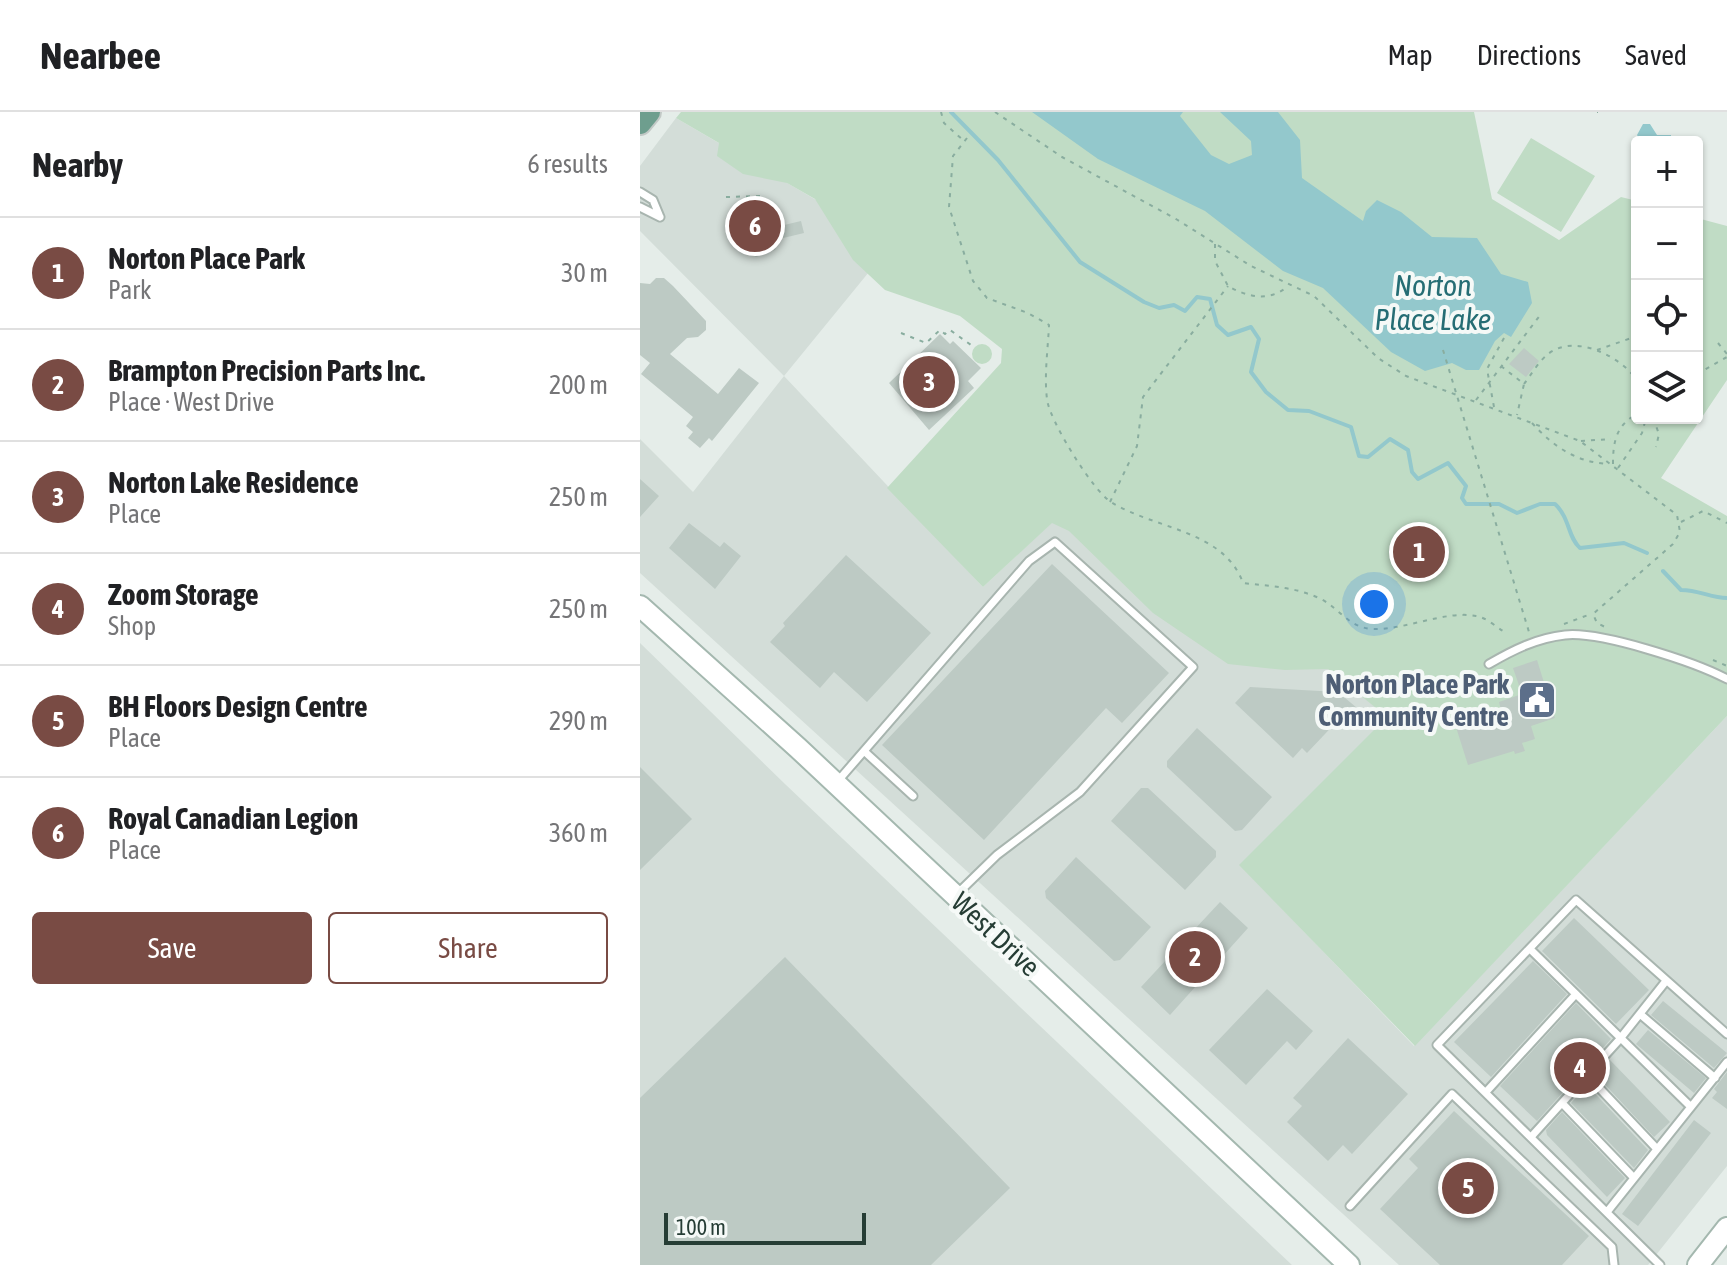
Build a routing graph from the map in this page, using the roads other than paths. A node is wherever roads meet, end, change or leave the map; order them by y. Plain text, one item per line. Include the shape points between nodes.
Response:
1 (649, 112) edge
2 (640, 123) edge
3 (640, 192) edge
4 (640, 207) edge
5 (640, 606) edge
6 (1489, 664) dead end
7 (1727, 679) edge
8 (864, 751) junction
9 (836, 784) junction
10 (913, 796) dead end
11 (955, 896) junction
12 (1530, 949) junction
13 (1666, 981) junction
14 (1576, 994) junction
15 (1640, 1014) junction
16 (1727, 1034) edge
17 (1619, 1040) junction
18 (1727, 1062) edge
19 (1587, 1075) junction
20 (1715, 1078) junction
21 (1486, 1092) junction
22 (1562, 1103) junction
23 (1691, 1107) junction
24 (1531, 1137) junction
25 (1657, 1149) junction
26 (1634, 1178) junction
27 (1350, 1206) dead end
28 (1607, 1212) junction
29 (1727, 1228) edge
30 (1349, 1265) edge
31 (1614, 1265) edge
32 (1660, 1265) edge
33 (1698, 1265) edge

1 - 2 main road
3 - 4 lane via 653,200 660,217
5 - 9 street, West Drive
6 - 7 lane via 1519,647 1566,634 1608,639
8 - 9 lane
8 - 10 lane
8 - 11 lane via 1029,561 1055,542 1193,667 1080,792 997,855
9 - 11 street, West Drive
11 - 30 street, West Drive
12 - 13 lane via 1576,900
12 - 14 lane
12 - 21 lane via 1437,1045
13 - 15 lane
13 - 16 lane
14 - 17 lane
14 - 21 lane
15 - 17 lane
15 - 20 lane
17 - 19 lane
17 - 23 lane
18 - 20 lane
19 - 22 lane
19 - 25 lane
20 - 23 lane
21 - 24 lane
22 - 24 lane
22 - 26 lane
23 - 25 lane
24 - 28 lane
25 - 26 lane
26 - 28 lane
27 - 31 lane via 1452,1094 1612,1247
28 - 32 lane
29 - 33 street

